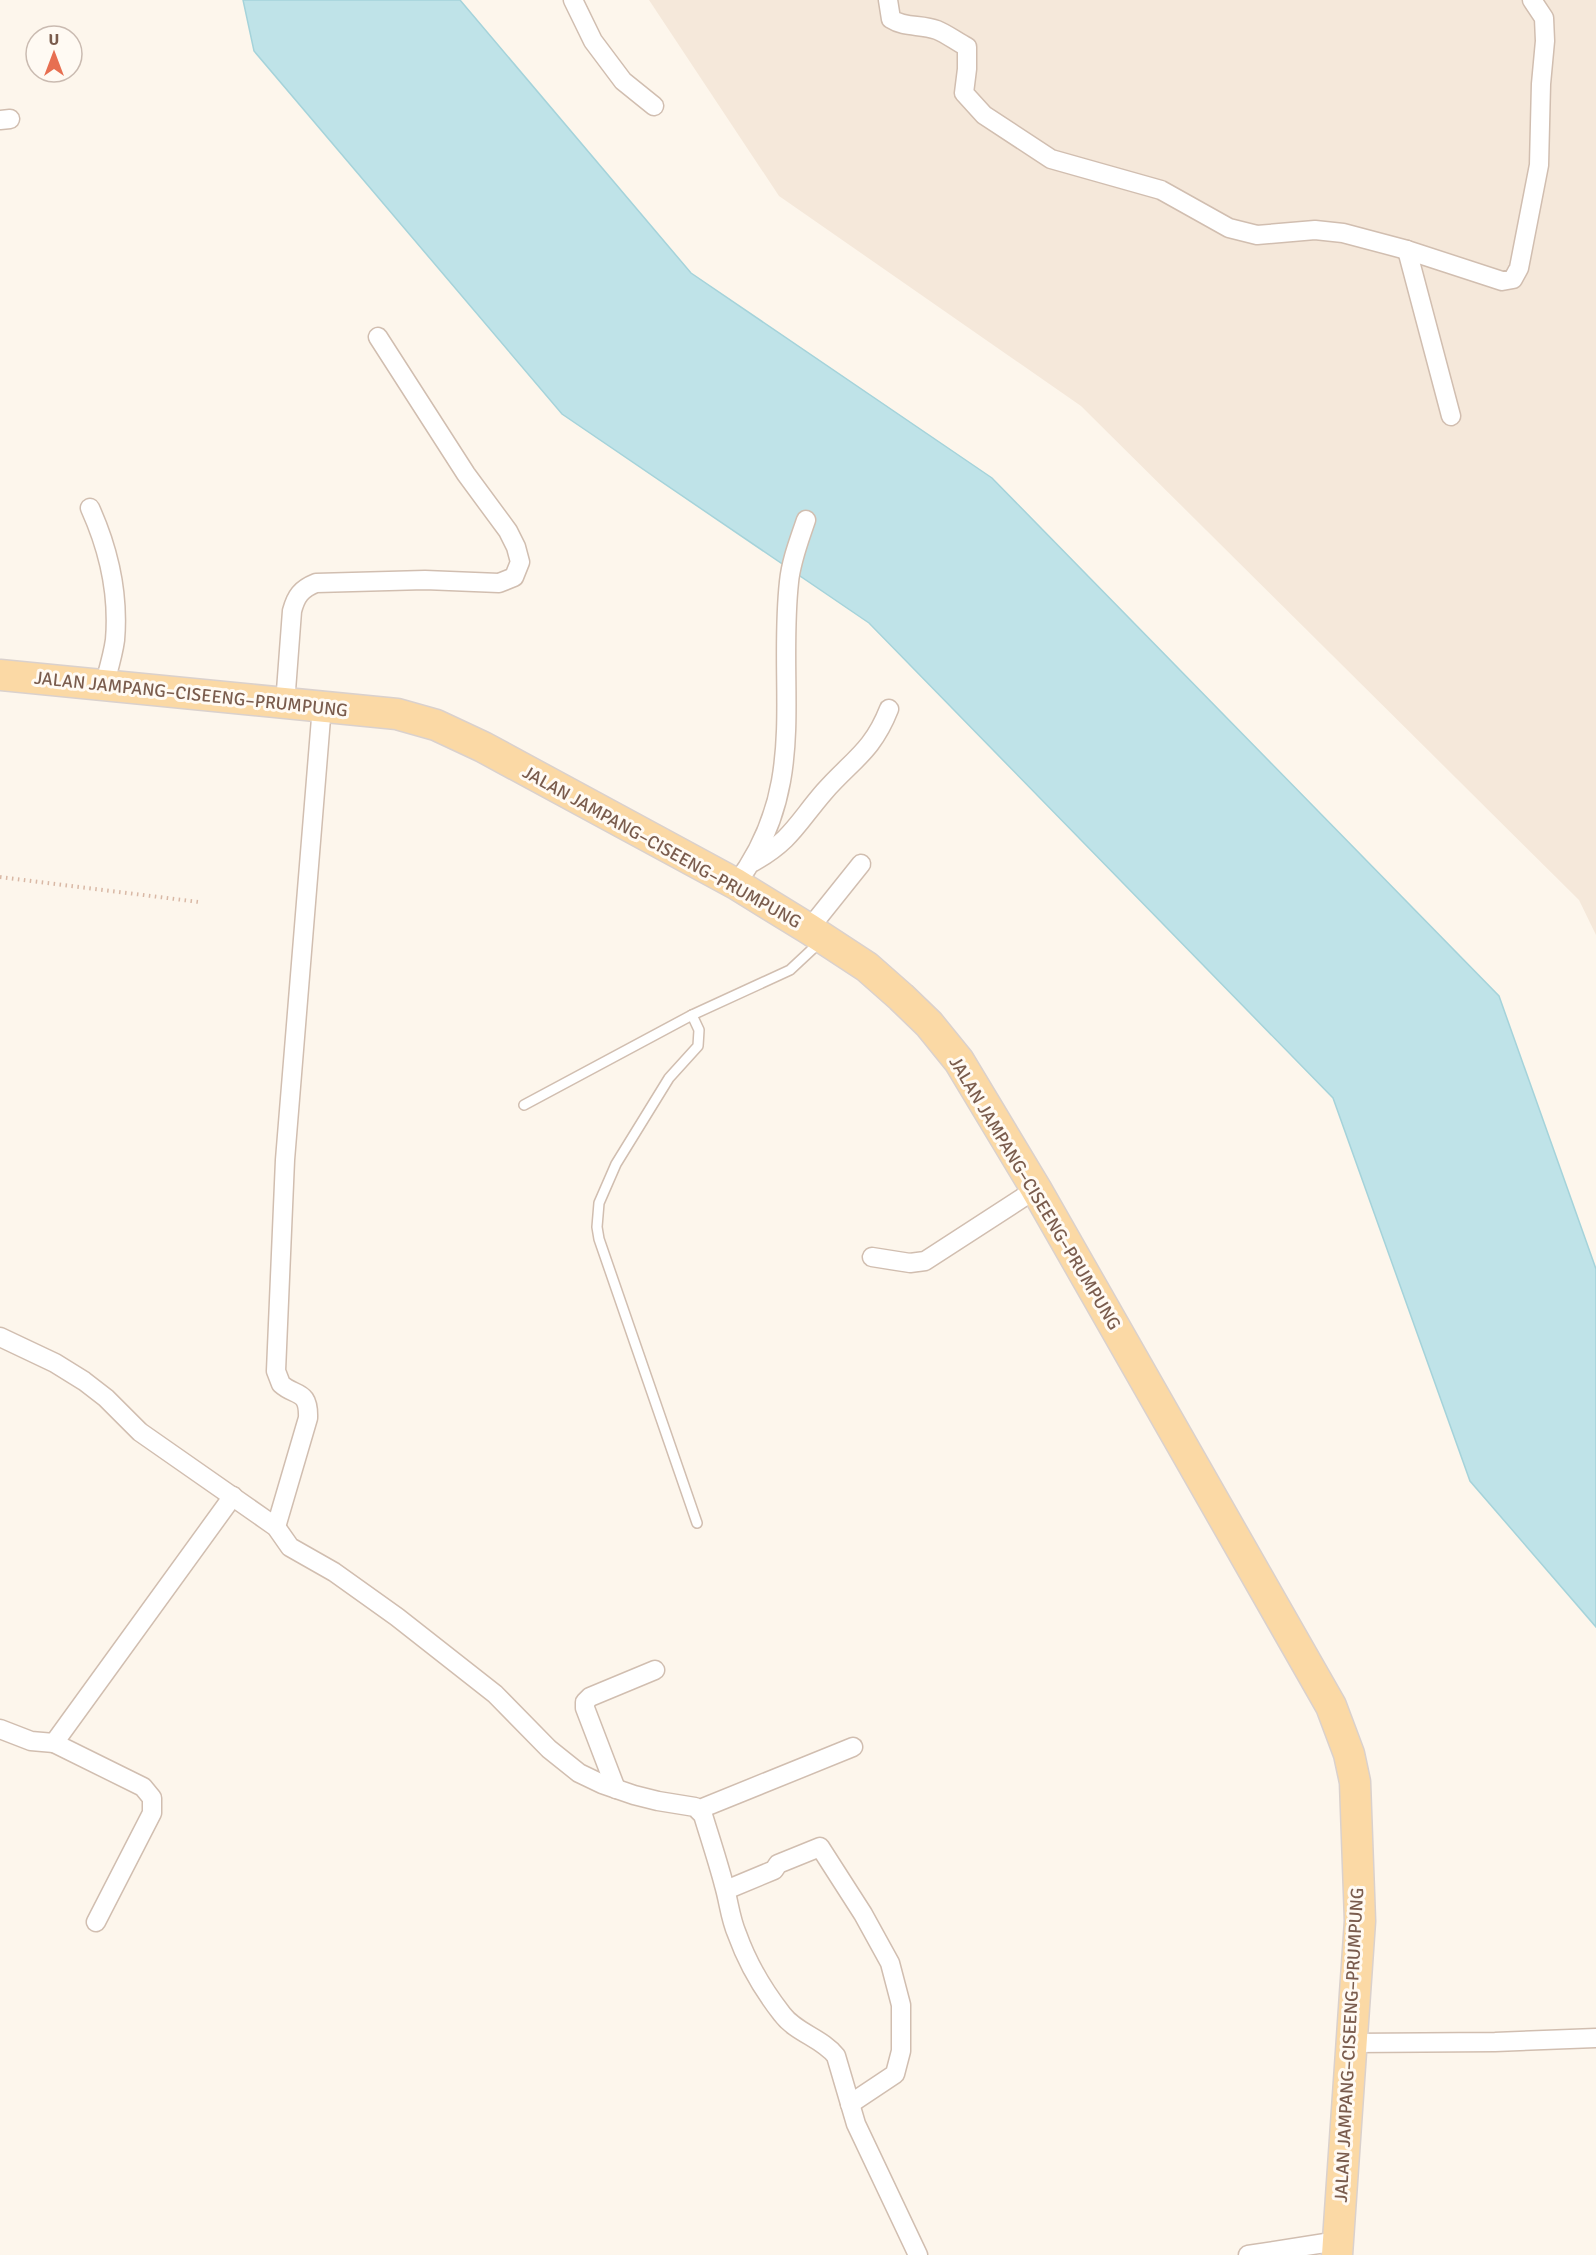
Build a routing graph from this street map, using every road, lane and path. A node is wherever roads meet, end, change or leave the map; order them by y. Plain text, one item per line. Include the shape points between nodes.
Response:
1 (573, 0) edge
2 (888, 0) edge
3 (1532, 0) edge
4 (654, 106) dead end
5 (1407, 250) junction
6 (378, 337) dead end
7 (1451, 416) dead end
8 (90, 508) dead end
9 (806, 520) dead end
10 (0, 675) edge
11 (104, 686) junction
12 (285, 704) junction
13 (322, 706) junction
14 (889, 709) dead end
15 (861, 864) dead end
16 (745, 873) junction
17 (0, 877) edge
18 (199, 903) dead end
19 (816, 934) junction
20 (692, 1015) junction
21 (524, 1106) dead end
22 (1036, 1189) junction
23 (872, 1257) dead end
24 (0, 1337) edge
25 (233, 1496) junction
26 (697, 1523) dead end
27 (276, 1527) junction
28 (655, 1670) dead end
29 (0, 1729) edge
30 (54, 1743) junction
31 (853, 1747) dead end
32 (616, 1789) junction
33 (700, 1809) junction
34 (726, 1890) junction
35 (96, 1922) dead end
36 (1596, 2038) edge
37 (1351, 2043) junction
38 (850, 2104) junction
39 (1337, 2248) edge
40 (918, 2255) edge
41 (1248, 2255) edge

1 - 4 street via 593,41 623,81
2 - 5 street via 891,19 901,25 937,30 967,47 964,93 968,99 984,115 1051,159 1161,190 1229,228 1257,235 1315,230 1343,233
3 - 5 street via 1541,10 1545,28 1539,156 1517,275 1502,281
5 - 7 street
6 - 12 street via 466,474 508,531 519,567 514,577 499,583 425,579 316,583 304,588 292,611
8 - 11 street via 113,575 116,603 115,642
9 - 16 street via 789,582 788,730 783,774 777,801
10 - 11 main road, JALAN JAMPANG–CISEENG–PRUMPUNG
11 - 12 main road, JALAN JAMPANG–CISEENG–PRUMPUNG
12 - 13 main road, JALAN JAMPANG–CISEENG–PRUMPUNG
13 - 16 main road, JALAN JAMPANG–CISEENG–PRUMPUNG via 397,714 435,725
13 - 27 street via 285,1160 276,1371 280,1384 302,1395 308,1418
14 - 16 street via 881,730 867,749 825,791 787,838
15 - 19 street
16 - 19 main road, JALAN JAMPANG–CISEENG–PRUMPUNG
17 - 18 path
19 - 20 lane via 790,970
19 - 22 main road, JALAN JAMPANG–CISEENG–PRUMPUNG via 867,967 928,1024 959,1060
20 - 21 lane
20 - 26 lane via 699,1030 698,1046 669,1078 616,1164 599,1203 597,1227
22 - 23 street via 925,1261 910,1263
22 - 37 main road, JALAN JAMPANG–CISEENG–PRUMPUNG via 1331,1706 1340,1729 1349,1754 1357,1801 1360,1921
24 - 25 street via 84,1381 140,1431
25 - 27 street
25 - 30 street
27 - 32 street via 290,1546 334,1572 495,1694 549,1749 579,1773
28 - 32 street via 585,1702
29 - 30 street via 31,1741
30 - 35 street via 143,1787 152,1798 152,1813
31 - 33 street
32 - 33 street
33 - 34 street
34 - 38 street via 737,1935 768,1995 789,2022 836,2056
34 - 38 street via 820,1847 863,1914 890,1963 901,2005 901,2051 895,2074
36 - 37 street
37 - 39 main road, JALAN JAMPANG–CISEENG–PRUMPUNG
38 - 40 street
39 - 41 street

